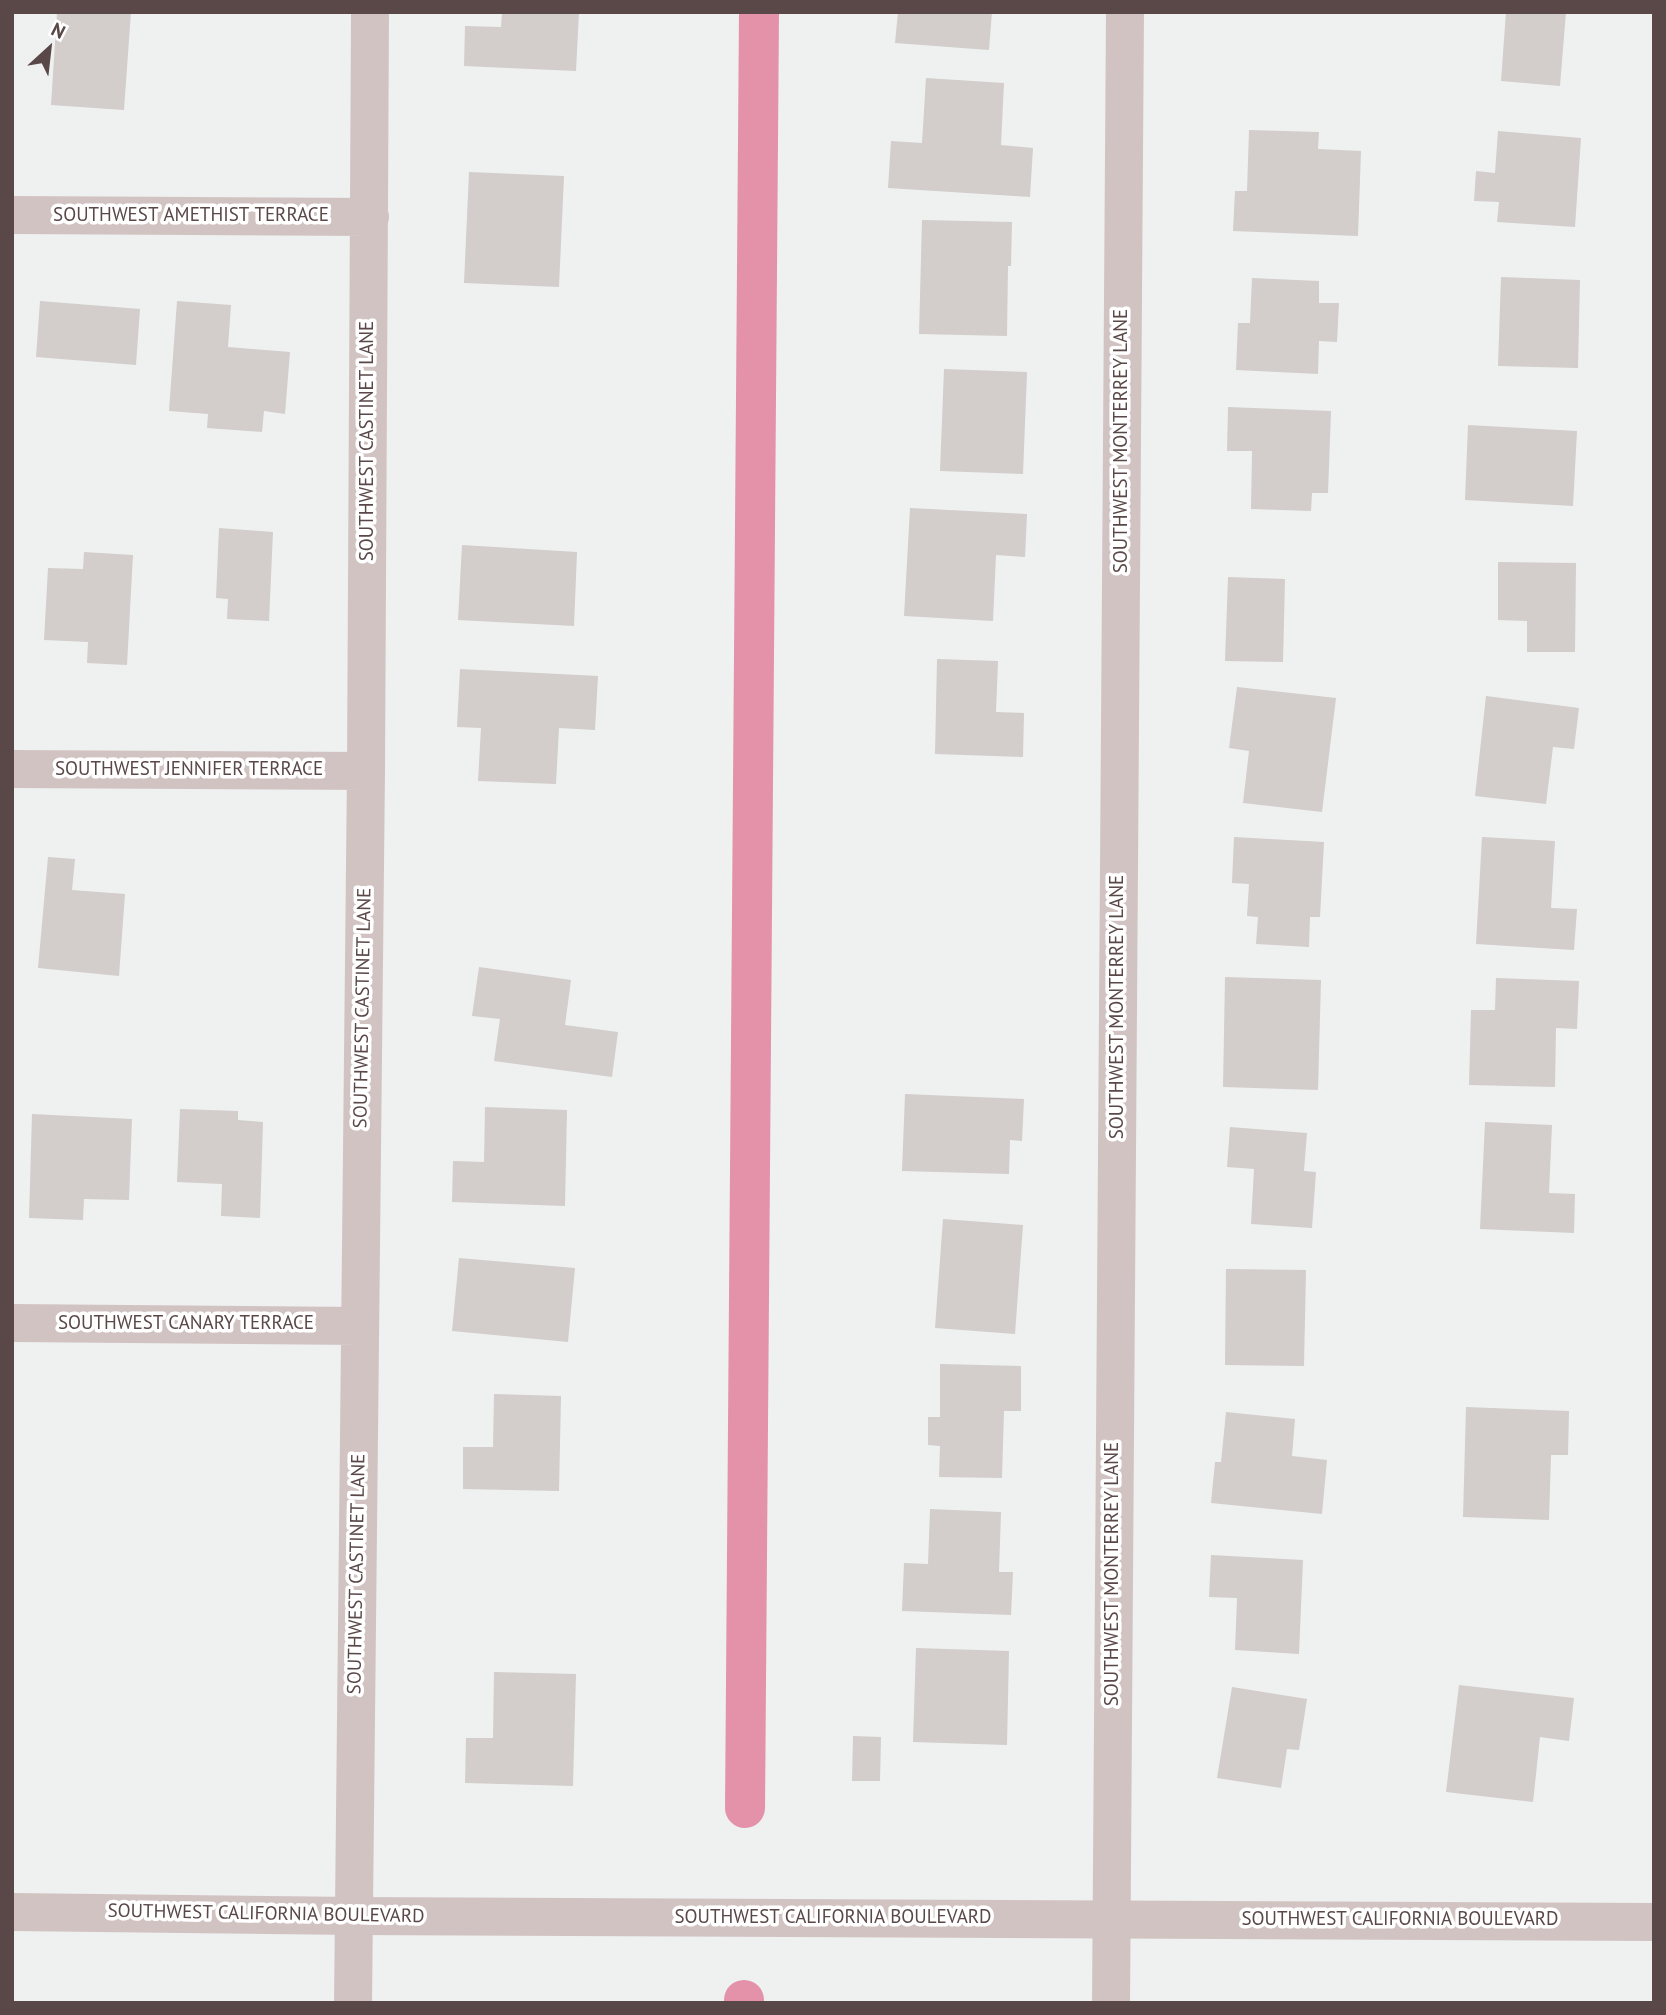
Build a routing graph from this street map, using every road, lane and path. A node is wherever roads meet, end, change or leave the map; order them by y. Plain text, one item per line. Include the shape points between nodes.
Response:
1 (370, 12) edge
2 (1125, 12) edge
3 (12, 215) edge
4 (370, 217) junction
5 (12, 769) edge
6 (366, 771) junction
7 (12, 1323) edge
8 (360, 1326) junction
9 (12, 1912) edge
10 (354, 1916) junction
11 (1111, 1919) junction
12 (1654, 1922) edge
13 (353, 2003) edge
14 (1111, 2003) edge

1 - 4 street, SOUTHWEST CASTINET LANE
2 - 11 street, SOUTHWEST MONTERREY LANE
3 - 4 street, SOUTHWEST AMETHIST TERRACE
4 - 6 street, SOUTHWEST CASTINET LANE
5 - 6 street, SOUTHWEST JENNIFER TERRACE
6 - 8 street, SOUTHWEST CASTINET LANE
7 - 8 street, SOUTHWEST CANARY TERRACE
8 - 10 street, SOUTHWEST CASTINET LANE
9 - 10 street, SOUTHWEST CALIFORNIA BOULEVARD
10 - 11 street, SOUTHWEST CALIFORNIA BOULEVARD
10 - 13 street, SOUTHWEST CASTINET LANE
11 - 12 street, SOUTHWEST CALIFORNIA BOULEVARD
11 - 14 street, SOUTHWEST MONTERREY LANE

